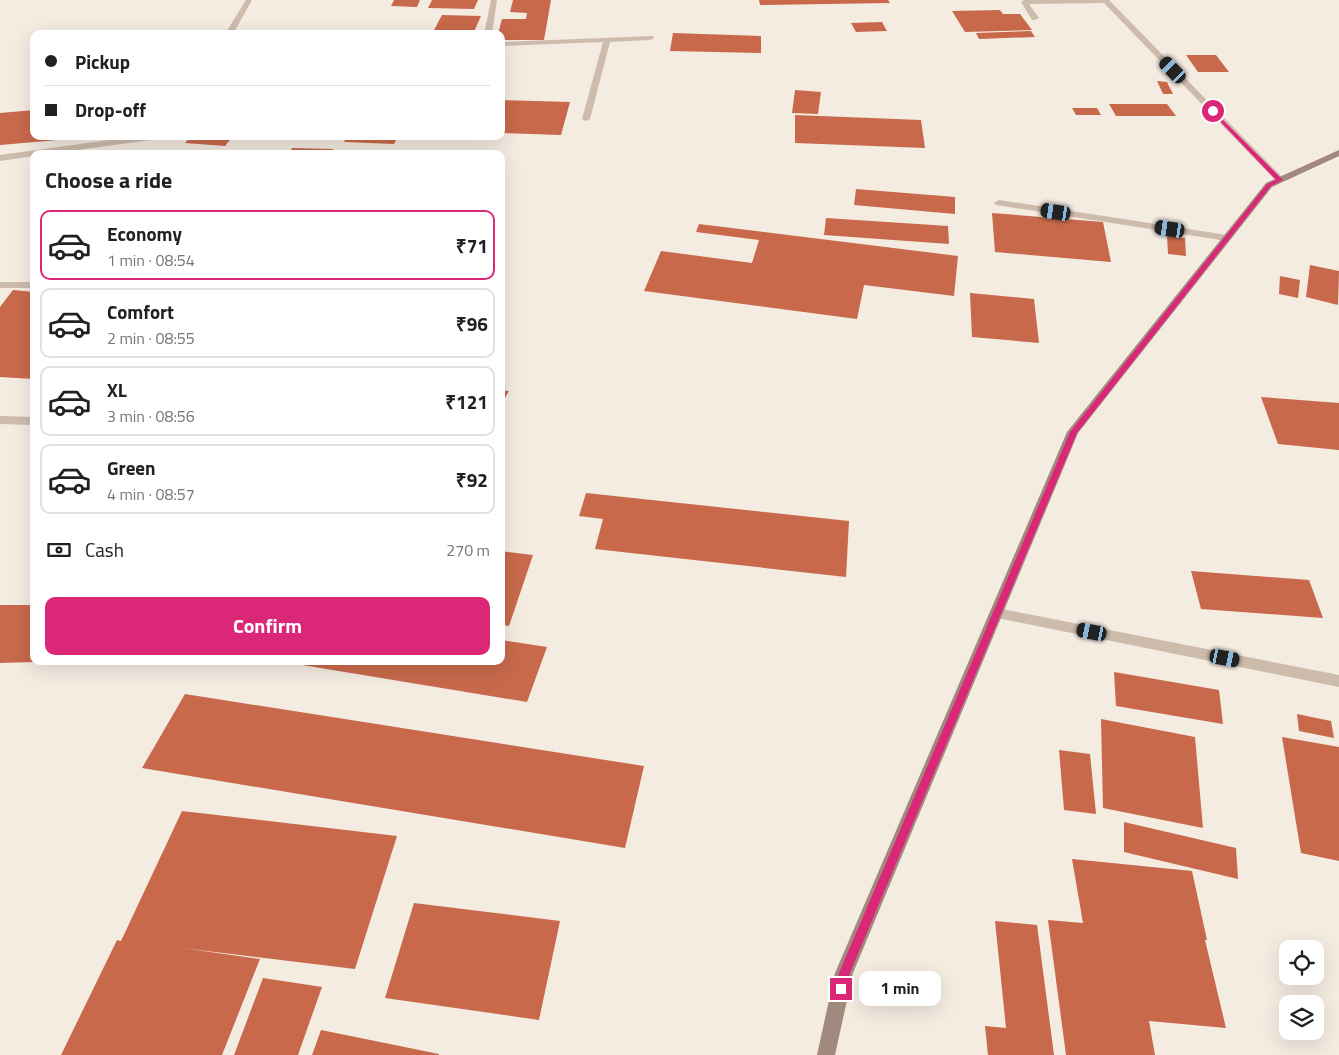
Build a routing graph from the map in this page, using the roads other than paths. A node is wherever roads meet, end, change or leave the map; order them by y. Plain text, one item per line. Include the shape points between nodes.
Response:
1 (249, 0) edge
2 (494, 0) edge
3 (1105, 1) edge
4 (1035, 18) dead end
5 (231, 30) edge
6 (489, 30) edge
7 (650, 38) dead end
8 (607, 40) junction
9 (505, 44) edge
10 (586, 119) dead end
11 (129, 140) edge
12 (57, 150) edge
13 (1339, 153) edge
14 (30, 154) edge
15 (0, 158) edge
16 (1280, 180) junction
17 (999, 203) dead end
18 (1227, 238) junction
19 (0, 285) edge
20 (30, 285) edge
21 (0, 420) edge
22 (30, 421) edge
23 (997, 613) junction
24 (1339, 681) edge
25 (826, 1055) edge

1 - 5 street
2 - 6 street
3 - 4 street via 1024,2
3 - 16 street
7 - 8 street
8 - 9 street
8 - 10 street
11 - 12 street
13 - 16 main road
14 - 15 street
16 - 18 main road via 1269,185
17 - 18 street
18 - 23 main road via 1074,432
19 - 20 street
21 - 22 street
23 - 24 street
23 - 25 main road via 844,973

